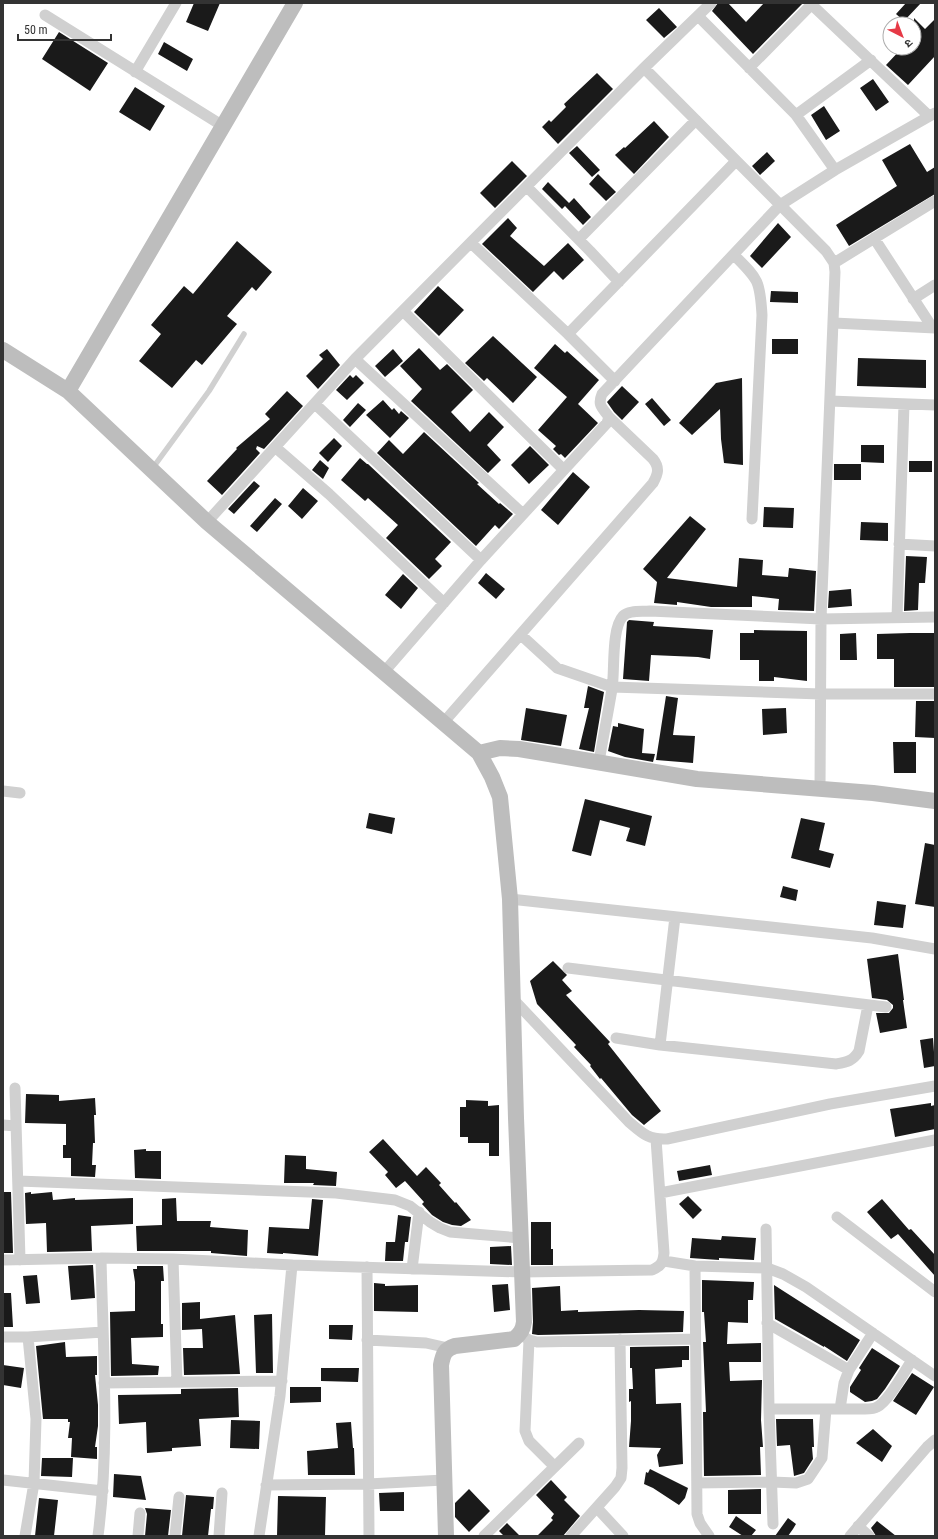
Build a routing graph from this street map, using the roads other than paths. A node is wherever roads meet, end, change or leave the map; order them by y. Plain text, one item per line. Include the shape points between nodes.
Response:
1 (176, 3) edge
2 (295, 3) edge
3 (711, 3) edge
4 (813, 4) edge
5 (45, 15) dead end
6 (698, 16) junction
7 (871, 60) junction
8 (644, 68) junction
9 (749, 68) junction
10 (135, 72) junction
11 (932, 114) edge
12 (796, 115) junction
13 (696, 120) junction
14 (223, 126) junction
15 (736, 161) junction
16 (835, 170) junction
17 (527, 187) junction
18 (935, 201) edge
19 (780, 206) junction
20 (874, 238) junction
21 (579, 239) junction
22 (471, 243) junction
23 (734, 255) junction
24 (834, 263) junction
25 (619, 282) junction
26 (935, 285) edge
27 (913, 299) junction
28 (404, 312) junction
29 (834, 323) junction
30 (934, 328) edge
31 (244, 334) dead end
32 (568, 334) junction
33 (3, 350) edge
34 (355, 359) junction
35 (615, 381) junction
36 (68, 391) junction
37 (830, 401) junction
38 (315, 404) junction
39 (904, 404) junction
40 (935, 405) edge
41 (609, 417) junction
42 (275, 447) junction
43 (151, 470) junction
44 (564, 470) junction
45 (522, 514) junction
46 (752, 519) dead end
47 (207, 522) junction
48 (899, 544) junction
49 (935, 546) edge
50 (481, 560) junction
51 (444, 603) junction
52 (935, 617) edge
53 (897, 618) junction
54 (821, 619) junction
55 (521, 635) junction
56 (384, 672) junction
57 (612, 687) junction
58 (821, 694) junction
59 (935, 694) edge
60 (443, 723) junction
61 (479, 753) junction
62 (599, 762) junction
63 (820, 789) junction
64 (3, 791) edge
65 (20, 793) dead end
66 (935, 801) edge
67 (510, 899) junction
68 (675, 917) junction
69 (935, 949) edge
70 (568, 968) dead end
71 (668, 980) junction
72 (513, 999) junction
73 (868, 1005) junction
74 (886, 1007) dead end
75 (616, 1038) dead end
76 (660, 1045) junction
77 (935, 1086) edge
78 (15, 1088) dead end
79 (3, 1125) edge
80 (16, 1126) junction
81 (656, 1139) junction
82 (935, 1140) edge
83 (18, 1181) junction
84 (660, 1192) junction
85 (419, 1212) junction
86 (837, 1217) dead end
87 (766, 1230) dead end
88 (521, 1238) junction
89 (101, 1258) junction
90 (173, 1259) junction
91 (3, 1260) edge
92 (20, 1260) junction
93 (664, 1261) junction
94 (292, 1265) junction
95 (695, 1266) junction
96 (367, 1267) junction
97 (767, 1268) junction
98 (412, 1269) junction
99 (522, 1272) junction
100 (935, 1292) edge
101 (767, 1323) junction
102 (103, 1332) junction
103 (873, 1333) junction
104 (3, 1337) edge
105 (28, 1337) junction
106 (524, 1337) junction
107 (695, 1339) junction
108 (367, 1340) junction
109 (620, 1340) junction
110 (448, 1348) junction
111 (912, 1360) junction
112 (849, 1370) junction
113 (935, 1376) edge
114 (282, 1381) junction
115 (177, 1382) junction
116 (104, 1383) junction
117 (768, 1409) junction
118 (826, 1409) junction
119 (840, 1409) junction
120 (935, 1440) edge
121 (579, 1443) dead end
122 (554, 1466) junction
123 (3, 1480) edge
124 (444, 1480) junction
125 (772, 1482) junction
126 (34, 1483) junction
127 (697, 1483) junction
128 (368, 1484) junction
129 (266, 1485) junction
130 (103, 1491) junction
131 (222, 1493) dead end
132 (179, 1498) dead end
133 (597, 1508) junction
134 (140, 1513) dead end
135 (774, 1524) dead end
136 (858, 1526) junction
137 (25, 1536) edge
138 (98, 1536) edge
139 (138, 1536) edge
140 (175, 1536) edge
141 (218, 1536) edge
142 (259, 1536) edge
143 (369, 1536) edge
144 (446, 1536) edge
145 (484, 1536) edge
146 (571, 1536) edge
147 (623, 1536) edge
148 (709, 1536) edge
149 (850, 1536) edge
150 (868, 1536) edge

1 - 10 street
2 - 14 street
3 - 6 street
4 - 7 street
4 - 9 street
5 - 10 street
6 - 8 street
6 - 9 street
7 - 11 street
7 - 12 street
8 - 13 street
8 - 17 street
9 - 12 street
10 - 14 street
11 - 16 street
12 - 16 street
13 - 15 street
13 - 21 street
14 - 36 street
15 - 19 street
15 - 25 street
16 - 19 street
17 - 21 street
17 - 22 street
18 - 20 street
19 - 23 street
19 - 24 street via 826,251
20 - 24 street
20 - 27 street
21 - 25 street
22 - 28 street
22 - 32 street
23 - 35 street
23 - 46 street via 752,273 760,290 762,315
24 - 29 street
25 - 32 street
26 - 27 street
27 - 30 street
28 - 34 street
28 - 44 street
29 - 30 street
29 - 37 street
31 - 43 lane via 209,391
32 - 35 street
33 - 36 street
34 - 38 street
34 - 45 street
35 - 41 street via 602,394 599,401
36 - 43 street
37 - 39 street
37 - 54 street
38 - 42 street
38 - 50 street
39 - 40 street
39 - 48 street
41 - 44 street via 607,423
41 - 55 street via 654,459 658,465 658,474 648,489
42 - 47 street
42 - 51 street via 329,494
43 - 47 street
44 - 45 street
45 - 50 street
47 - 56 street
48 - 49 street
48 - 53 street
50 - 51 street
51 - 56 street
52 - 53 street
53 - 54 street
54 - 57 street via 629,612 623,616 619,624 615,641
54 - 58 street
55 - 57 street via 557,668
55 - 60 street
56 - 60 street
57 - 58 street
57 - 62 street
58 - 59 street
58 - 63 street
60 - 61 street
61 - 62 street via 500,748 519,748
61 - 67 street via 500,797
62 - 63 street via 698,779
63 - 66 street
64 - 65 street
67 - 68 street
67 - 72 street
68 - 69 street via 872,938
68 - 71 street
70 - 71 street
71 - 73 street
71 - 76 street
72 - 81 street via 629,1122 645,1135
72 - 88 street
73 - 74 street
73 - 76 street via 858,1051 848,1062 836,1064
75 - 76 street
77 - 81 street via 830,1104 667,1139
78 - 80 street
79 - 80 street
80 - 83 street
81 - 84 street
82 - 84 street
83 - 85 street via 336,1192 395,1200
83 - 92 street
84 - 93 street
85 - 88 street via 430,1222 450,1232
85 - 98 street
86 - 100 street
87 - 97 street
88 - 99 street
89 - 90 street
89 - 92 street
89 - 102 street
90 - 94 street
90 - 115 street
91 - 92 street
93 - 95 street
93 - 99 street via 652,1270
94 - 96 street
94 - 114 street
95 - 97 street
95 - 107 street
96 - 98 street
96 - 108 street
97 - 101 street
97 - 103 street via 784,1274 806,1287
98 - 99 street
99 - 106 street
101 - 112 street
101 - 117 street
102 - 105 street
102 - 116 street
103 - 111 street
103 - 112 street
104 - 105 street
105 - 126 street via 36,1419
106 - 109 street via 537,1342
106 - 110 street
106 - 122 street via 526,1431 529,1441
107 - 109 street
107 - 127 street
108 - 110 street
108 - 128 street
109 - 133 street via 621,1478
110 - 124 street via 442,1356 440,1365
111 - 113 street
111 - 119 street via 890,1394 877,1408
112 - 119 street
114 - 115 street
114 - 129 street
115 - 116 street
116 - 130 street
117 - 118 street
117 - 125 street
118 - 119 street
118 - 125 street via 822,1458 808,1479 796,1483
120 - 136 street
121 - 122 street
122 - 145 street
123 - 126 street
124 - 128 street
124 - 144 street
125 - 127 street
125 - 135 street
126 - 130 street
126 - 137 street
127 - 148 street via 697,1514
128 - 129 street
128 - 143 street
129 - 142 street
130 - 138 street
131 - 141 street
132 - 140 street
133 - 146 street
133 - 147 street
134 - 139 street
136 - 149 street
136 - 150 street

